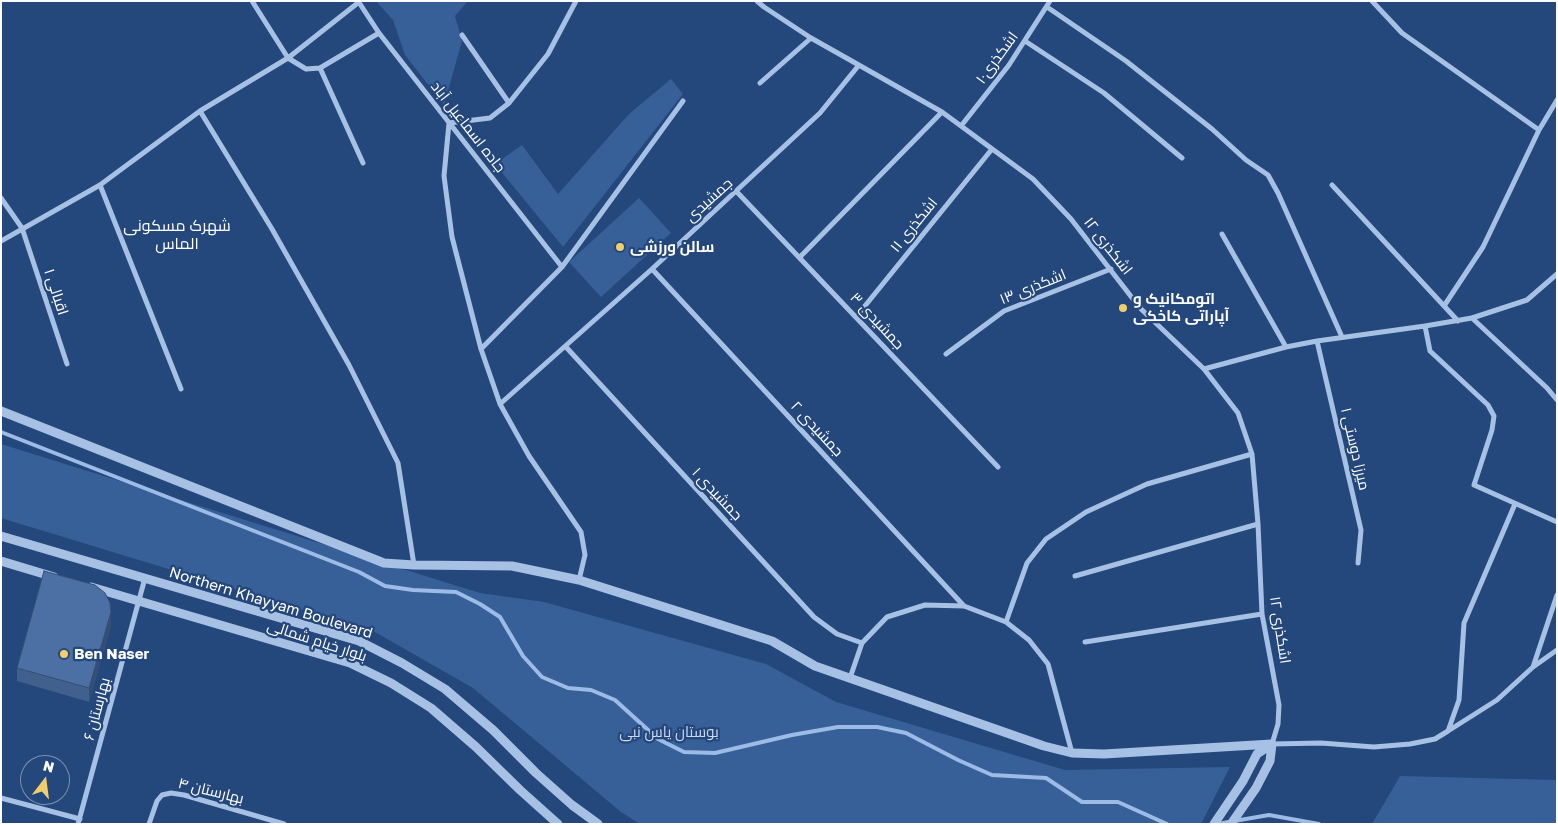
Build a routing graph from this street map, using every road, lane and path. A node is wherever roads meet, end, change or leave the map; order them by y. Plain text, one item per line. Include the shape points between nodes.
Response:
1 (252, 1) edge
2 (576, 1) edge
3 (757, 1) edge
4 (769, 1) edge
5 (1372, 1) edge
6 (358, 2) edge
7 (1048, 4) edge
8 (764, 7) junction
9 (379, 33) junction
10 (462, 34) dead end
11 (811, 38) junction
12 (1025, 41) junction
13 (288, 58) junction
14 (859, 65) junction
15 (320, 68) junction
16 (760, 83) dead end
17 (1557, 100) edge
18 (683, 101) dead end
19 (509, 103) junction
20 (200, 111) junction
21 (942, 112) junction
22 (449, 123) junction
23 (961, 126) junction
24 (1538, 130) junction
25 (992, 149) junction
26 (1182, 158) dead end
27 (362, 163) dead end
28 (100, 185) junction
29 (1332, 185) dead end
30 (737, 192) junction
31 (1, 198) edge
32 (22, 228) junction
33 (1222, 234) dead end
34 (1, 241) edge
35 (800, 257) junction
36 (562, 267) junction
37 (1111, 269) junction
38 (652, 270) junction
39 (1557, 274) edge
40 (1444, 306) junction
41 (856, 317) junction
42 (1472, 318) junction
43 (1458, 320) junction
44 (1425, 326) junction
45 (1342, 337) junction
46 (1317, 341) junction
47 (566, 347) junction
48 (1286, 347) junction
49 (481, 349) junction
50 (946, 354) dead end
51 (66, 364) dead end
52 (1204, 369) junction
53 (181, 389) dead end
54 (1557, 400) edge
55 (500, 404) junction
56 (1, 411) edge
57 (1252, 454) junction
58 (998, 467) dead end
59 (1515, 504) junction
60 (1557, 522) edge
61 (1258, 524) junction
62 (1, 536) edge
63 (1, 561) edge
64 (1358, 564) dead end
65 (414, 566) junction
66 (1075, 576) dead end
67 (145, 578) junction
68 (65, 580) edge
69 (579, 580) junction
70 (84, 585) edge
71 (1557, 595) edge
72 (139, 601) junction
73 (964, 606) junction
74 (1262, 614) junction
75 (1006, 622) junction
76 (1085, 642) dead end
77 (862, 643) junction
78 (1557, 650) edge
79 (1533, 667) junction
80 (850, 678) junction
81 (1448, 731) junction
82 (1272, 744) junction
83 (1072, 753) junction
84 (1, 798) edge
85 (79, 821) edge
86 (149, 824) edge
87 (284, 824) edge
88 (558, 824) edge
89 (598, 824) edge
90 (1214, 824) edge
91 (1231, 824) edge

1 - 13 street
2 - 19 street via 548,54
3 - 8 street, اشکذری ۱۲
4 - 8 street
5 - 24 street via 1402,33
6 - 9 street, جاده اسماعیل آباد
6 - 13 street
7 - 12 street, اشکذری۱۰
7 - 45 street via 1126,61 1268,175
8 - 11 street, اشکذری ۱۲
9 - 15 street
9 - 22 street, جاده اسماعیل آباد
10 - 19 street
11 - 14 street, اشکذری ۱۲
11 - 16 street
12 - 23 street, اشکذری۱۰
12 - 26 street via 1104,93
13 - 15 street via 306,69
13 - 20 street
14 - 21 street, اشکذری ۱۲
14 - 30 street, جمشیدی via 820,113
15 - 27 street
17 - 24 street
18 - 36 street
19 - 22 street via 490,118
20 - 28 street
20 - 65 street via 344,356 398,463
21 - 23 street, اشکذری ۱۲
21 - 35 street
22 - 36 street, جاده اسماعیل آباد
22 - 49 street via 444,176 451,228
23 - 25 street, اشکذری ۱۲
24 - 40 street via 1483,247
25 - 37 street, اشکذری ۱۲ via 1033,179
25 - 41 street, اشکذری ۱۱
28 - 32 street
28 - 53 street
29 - 40 street
30 - 35 street, جمشیدی ۳
30 - 38 street, جمشیدی
31 - 32 street, اقبالی ۱
32 - 34 street
32 - 51 street, اقبالی ۱
33 - 48 street
35 - 41 street, جمشیدی ۳
36 - 49 street
37 - 50 street, اشکذری ۱۳ via 1004,311
37 - 52 street, اشکذری ۱۲ via 1140,308
38 - 47 street, جمشیدی
38 - 73 street, جمشیدی ۲
39 - 42 street via 1527,300
40 - 43 street
41 - 58 street, جمشیدی ۳
42 - 43 street
42 - 54 street
43 - 44 street
44 - 45 street
44 - 59 street via 1430,351 1488,405 1494,416 1474,485
45 - 46 street
46 - 48 street
46 - 64 street, میرزا دوستی ۱ via 1361,530
47 - 55 street, جمشیدی
47 - 77 street, جمشیدی ۱ via 814,617 837,634
48 - 52 street
49 - 55 street
52 - 57 street, اشکذری ۱۲ via 1238,413
55 - 69 street via 529,456 581,532 585,554
56 - 65 street via 384,562
57 - 61 street, اشکذری ۱۲
57 - 75 street via 1147,484 1086,512 1046,539 1027,563
59 - 60 street
59 - 81 street via 1464,623 1458,700
61 - 66 street
61 - 74 street, اشکذری ۱۲
62 - 67 street, Northern Khayyam Boulevard
63 - 68 street
65 - 69 street via 512,566
67 - 72 street, بهارستان ۶
67 - 89 street, Northern Khayyam Boulevard via 358,641 402,663 445,689 572,805
69 - 80 street via 772,641 815,666
70 - 72 street
71 - 79 street
72 - 85 street, بهارستان ۶
72 - 88 street, بلوار خیام شمالی via 350,663 391,683 431,708
73 - 75 street
73 - 77 street via 925,605 887,616
74 - 76 street
74 - 82 street, اشکذری ۱۲ via 1279,705
75 - 83 street via 1029,640 1048,664
77 - 80 street
78 - 79 street
79 - 81 street via 1497,700
80 - 83 street via 998,731
81 - 82 street via 1435,739 1374,747
82 - 83 street
82 - 90 street via 1257,754
82 - 91 street via 1270,761
84 - 85 street
86 - 87 street, بهارستان ۴ via 157,801 162,795 171,793

